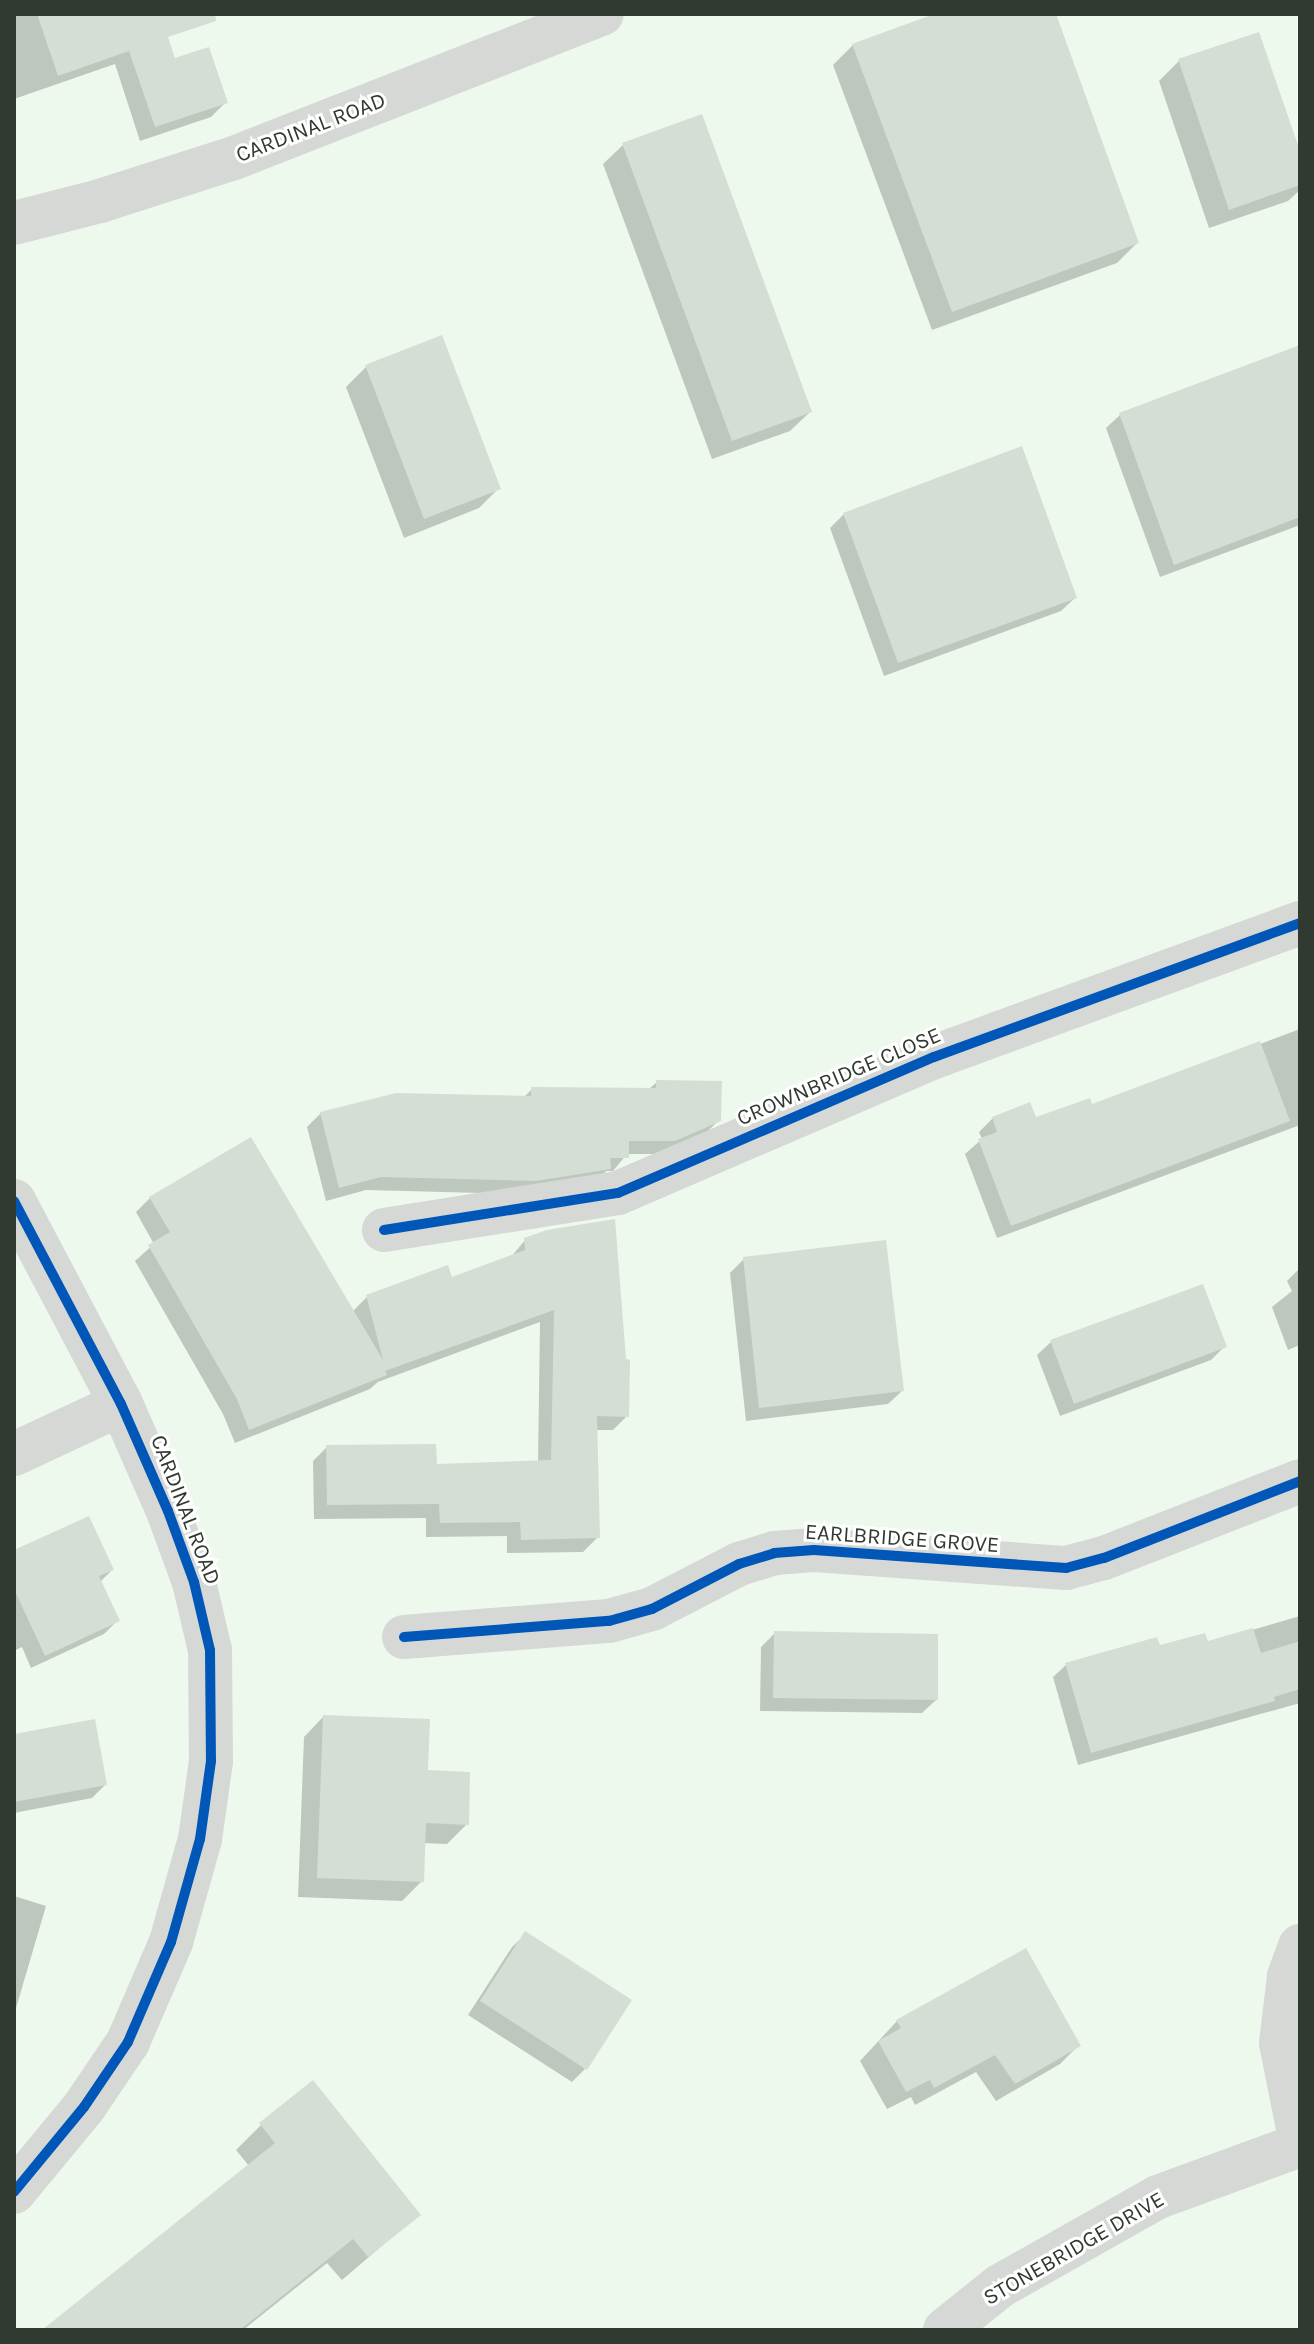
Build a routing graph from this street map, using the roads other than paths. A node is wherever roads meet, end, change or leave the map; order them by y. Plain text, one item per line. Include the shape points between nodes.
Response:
1 (602, 14) edge
2 (14, 223) edge
3 (1300, 923) edge
4 (14, 1201) edge
5 (384, 1230) dead end
6 (121, 1404) junction
7 (14, 1454) edge
8 (1300, 1481) edge
9 (404, 1637) dead end
10 (1300, 1946) edge
11 (1300, 2138) edge
12 (1300, 2145) edge
13 (14, 2192) edge
14 (945, 2330) edge

1 - 2 street, CARDINAL ROAD via 234,158
3 - 5 street, CROWNBRIDGE CLOSE via 934,1057 618,1193
4 - 6 street, CARDINAL ROAD
6 - 7 street
6 - 13 street, CARDINAL ROAD via 194,1582 210,1650 211,1761 200,1839 171,1942 128,2042 84,2107
8 - 9 street, EARLBRIDGE GROVE via 1066,1568 814,1550 774,1553 739,1564 652,1609 609,1621
10 - 11 street via 1289,1977 1281,2043
12 - 14 street, STONEBRIDGE DRIVE via 1158,2197 1000,2286

